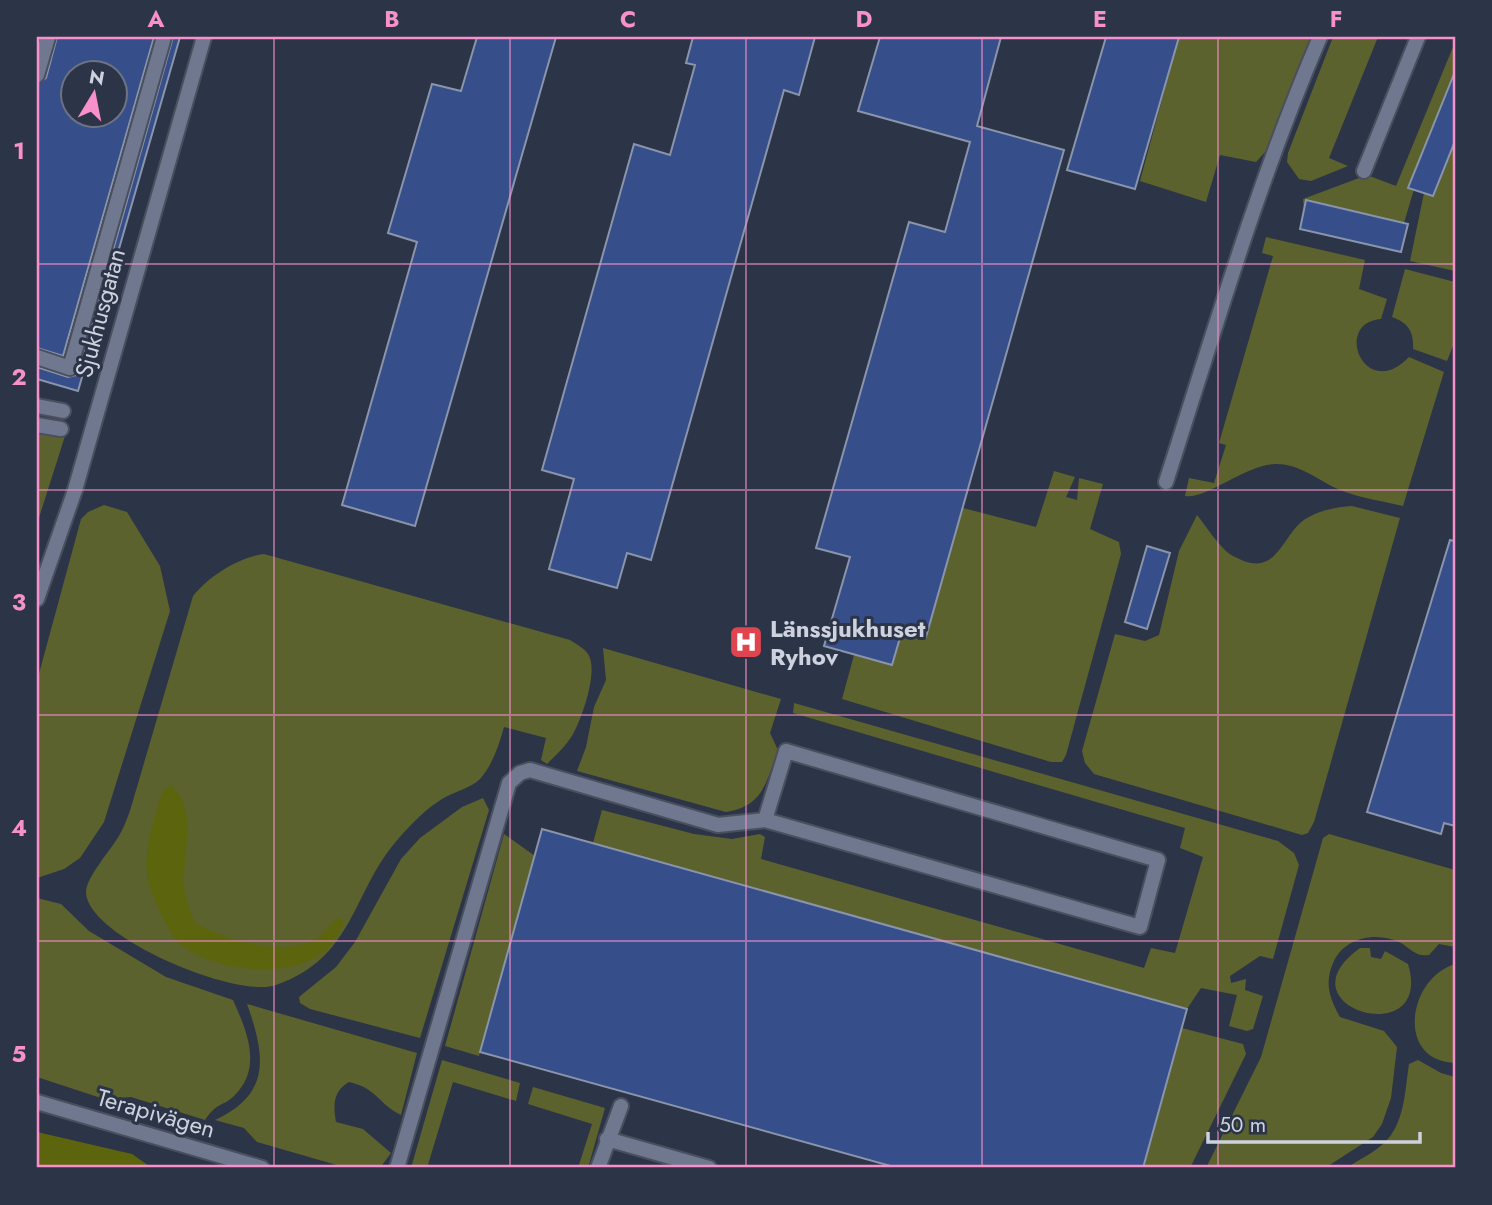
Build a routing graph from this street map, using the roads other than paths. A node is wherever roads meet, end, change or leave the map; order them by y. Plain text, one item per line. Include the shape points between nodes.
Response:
1 (48, 37) edge
2 (164, 37) edge
3 (204, 37) edge
4 (1320, 37) edge
5 (1419, 37) edge
6 (37, 75) edge
7 (1364, 171) dead end
8 (37, 357) edge
9 (37, 406) edge
10 (63, 411) dead end
11 (37, 425) edge
12 (61, 429) dead end
13 (1166, 482) dead end
14 (37, 600) edge
15 (765, 820) junction
16 (37, 1102) edge
17 (621, 1106) dead end
18 (607, 1139) junction
19 (262, 1168) edge
20 (397, 1168) edge
21 (597, 1168) edge
22 (711, 1168) edge

1 - 6 street
2 - 8 street via 70,368
3 - 14 street, Sjukhusgatan via 75,489
4 - 13 street via 1288,110 1250,219
5 - 7 street
9 - 10 street
11 - 12 street
15 - 15 street via 1140,926 1158,860 786,751
15 - 20 street via 718,825 530,770 509,783
16 - 19 street, Terapivägen
17 - 18 street
18 - 21 street
18 - 22 street

